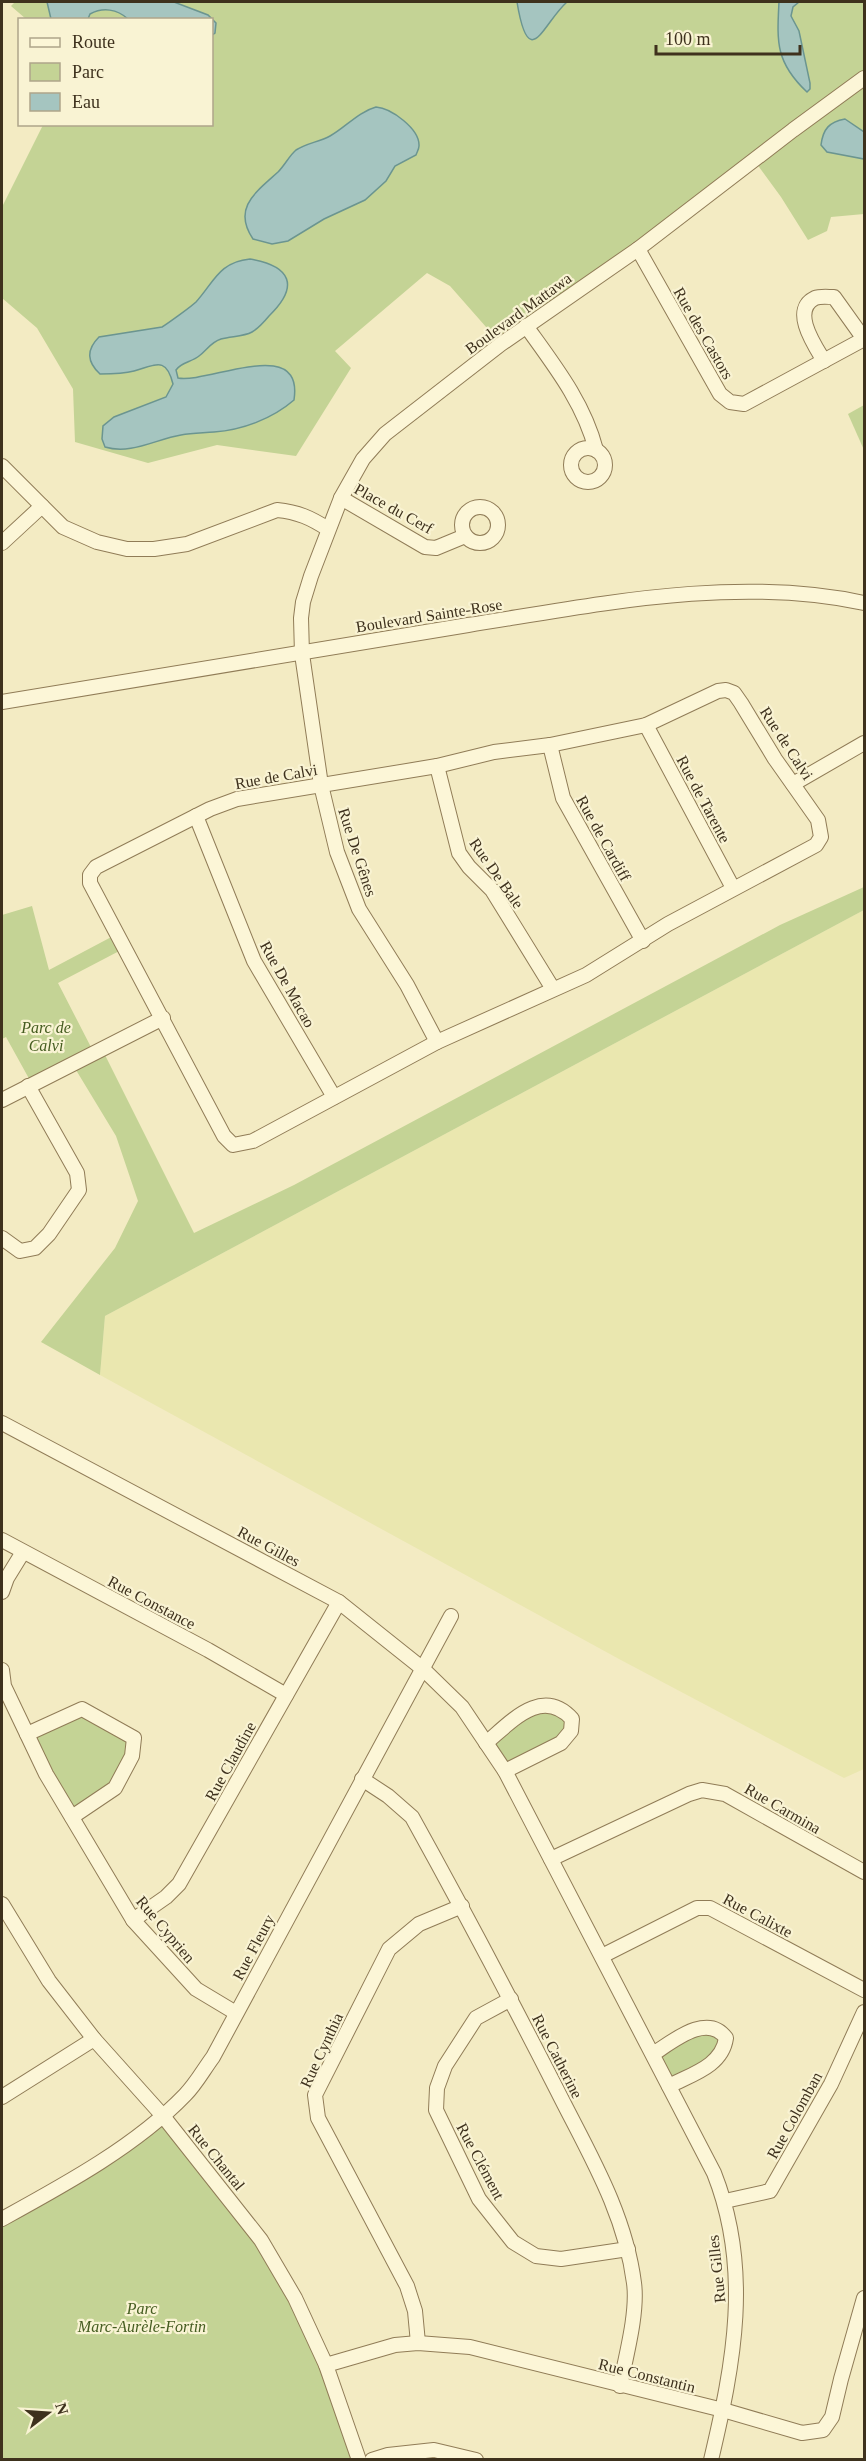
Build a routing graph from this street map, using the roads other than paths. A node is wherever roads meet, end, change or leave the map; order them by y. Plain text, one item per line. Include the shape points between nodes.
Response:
1 (864, 78) edge
2 (638, 249) junction
3 (526, 326) junction
4 (864, 339) edge
5 (824, 361) junction
6 (596, 450) dead end
7 (2, 466) edge
8 (341, 498) junction
9 (42, 506) junction
10 (328, 529) junction
11 (465, 536) dead end
12 (2, 543) edge
13 (864, 603) edge
14 (302, 654) junction
15 (2, 702) edge
16 (646, 725) junction
17 (864, 743) edge
18 (550, 745) junction
19 (436, 766) junction
20 (793, 784) junction
21 (321, 785) junction
22 (196, 816) junction
23 (733, 888) junction
24 (643, 941) junction
25 (553, 989) junction
26 (163, 1018) junction
27 (437, 1042) junction
28 (28, 1086) junction
29 (334, 1097) junction
30 (2, 1100) edge
31 (2, 1238) edge
32 (2, 1424) edge
33 (2, 1540) edge
34 (23, 1552) junction
35 (2, 1592) edge
36 (339, 1602) junction
37 (451, 1616) dead end
38 (423, 1669) junction
39 (2, 1670) edge
40 (286, 1695) junction
41 (27, 1734) junction
42 (486, 1743) junction
43 (505, 1771) junction
44 (362, 1779) junction
45 (72, 1817) junction
46 (551, 1859) junction
47 (864, 1872) edge
48 (2, 1904) edge
49 (462, 1906) junction
50 (133, 1920) junction
51 (602, 1956) junction
52 (864, 1990) edge
53 (511, 1999) junction
54 (864, 2012) edge
55 (236, 2013) junction
56 (94, 2039) junction
57 (652, 2054) junction
58 (669, 2086) junction
59 (2, 2097) edge
60 (163, 2116) junction
61 (725, 2201) junction
62 (2, 2219) edge
63 (628, 2249) junction
64 (864, 2298) edge
65 (418, 2343) junction
66 (326, 2365) junction
67 (620, 2386) junction
68 (723, 2410) junction
69 (359, 2460) edge
70 (372, 2460) edge
71 (476, 2460) edge
72 (711, 2460) edge

1 - 2 street, Boulevard Mattawa
2 - 3 street, Boulevard Mattawa
2 - 5 street, Rue des Castors via 720,394 730,402 744,404
3 - 6 street via 568,384
3 - 8 street, Boulevard Mattawa via 385,434 363,459
4 - 5 street, Rue des Castors
4 - 5 street, Rue des Castors via 834,297 816,297 805,311 807,332
7 - 9 street
8 - 10 street, Boulevard Mattawa
8 - 11 street, Place du Cerf via 424,547 436,548
9 - 10 street via 63,527 97,542 127,549 187,544 277,510 308,517
9 - 12 street
10 - 14 street, Boulevard Mattawa via 303,602
13 - 14 street, Boulevard Sainte-Rose via 805,593 723,592 535,615
14 - 15 street, Boulevard Sainte-Rose
14 - 21 street, Rue De Gênes
16 - 18 street, Rue de Calvi
16 - 20 street, Rue de Calvi via 718,691 734,693
16 - 23 street, Rue de Tarente
17 - 20 street
18 - 19 street, Rue de Calvi via 494,752
18 - 24 street, Rue de Cardiff via 563,798
19 - 21 street, Rue de Calvi
19 - 25 street, Rue De Bale via 459,853 492,890
20 - 23 street, Rue de Calvi via 818,820 821,837 816,845
21 - 22 street, Rue de Calvi via 237,799
21 - 27 street, Rue De Gênes via 338,852 359,909
22 - 26 street, Rue de Calvi via 96,867 90,874 90,883
22 - 29 street, Rue De Macao via 254,961
23 - 24 street, Rue de Calvi
24 - 25 street, Rue de Calvi via 586,975
25 - 27 street, Rue de Calvi
26 - 28 street
26 - 29 street, Rue de Calvi via 224,1136 233,1145 253,1141
27 - 29 street, Rue de Calvi
28 - 30 street
28 - 31 street via 76,1173 79,1190 35,1248 20,1251
32 - 36 street, Rue Gilles
33 - 34 street, Rue Constance
34 - 35 street
34 - 40 street, Rue Constance
36 - 38 street, Rue Gilles
36 - 40 street, Rue Claudine
37 - 38 street, Rue Fleury
38 - 42 street, Rue Gilles via 462,1707
38 - 44 street, Rue Fleury
39 - 41 street, Rue Cyprien via 4,1686
40 - 50 street, Rue Claudine via 179,1884
41 - 45 street, Rue Cyprien
41 - 45 street via 82,1709 134,1738 132,1756 116,1788
42 - 43 street, Rue Gilles
42 - 43 street via 525,1711 545,1704 563,1709 572,1719 571,1731 561,1743
43 - 46 street, Rue Gilles
44 - 49 street, Rue Catherine via 412,1817
44 - 55 street, Rue Fleury
45 - 50 street, Rue Cyprien
46 - 47 street, Rue Carmina via 702,1790 725,1794
46 - 51 street, Rue Gilles
48 - 56 street, Rue Chantal via 49,1981
49 - 53 street, Rue Catherine
49 - 65 street, Rue Cynthia via 419,1924 389,1949 315,2095 318,2118 407,2286 415,2311
50 - 55 street, Rue Cyprien via 196,1989
51 - 52 street, Rue Calixte via 697,1908 710,1908
51 - 57 street, Rue Gilles
53 - 63 street, Rue Catherine via 613,2202
53 - 63 street, Rue Clément via 476,2018 445,2066 437,2088 436,2110 480,2199 513,2242 536,2256 561,2259
54 - 61 street, Rue Colomban via 831,2084 770,2191
55 - 60 street, Rue Fleury via 213,2057 187,2093
56 - 59 street
56 - 60 street, Rue Chantal
57 - 58 street, Rue Gilles
57 - 58 street via 689,2031 710,2026 726,2038 717,2060
58 - 61 street, Rue Gilles
60 - 62 street, Rue Fleury via 84,2174
60 - 66 street, Rue Chantal via 261,2240 295,2298
61 - 68 street, Rue Gilles via 737,2283 737,2314
63 - 67 street, Rue Catherine via 634,2286 630,2338
64 - 68 street, Rue Constantin via 832,2417 823,2430 802,2433
65 - 66 street, Rue Constantin via 395,2345
65 - 67 street, Rue Constantin via 470,2347
66 - 69 street, Rue Chantal
67 - 68 street, Rue Constantin
68 - 72 street, Rue Gilles
70 - 71 street via 434,2450

